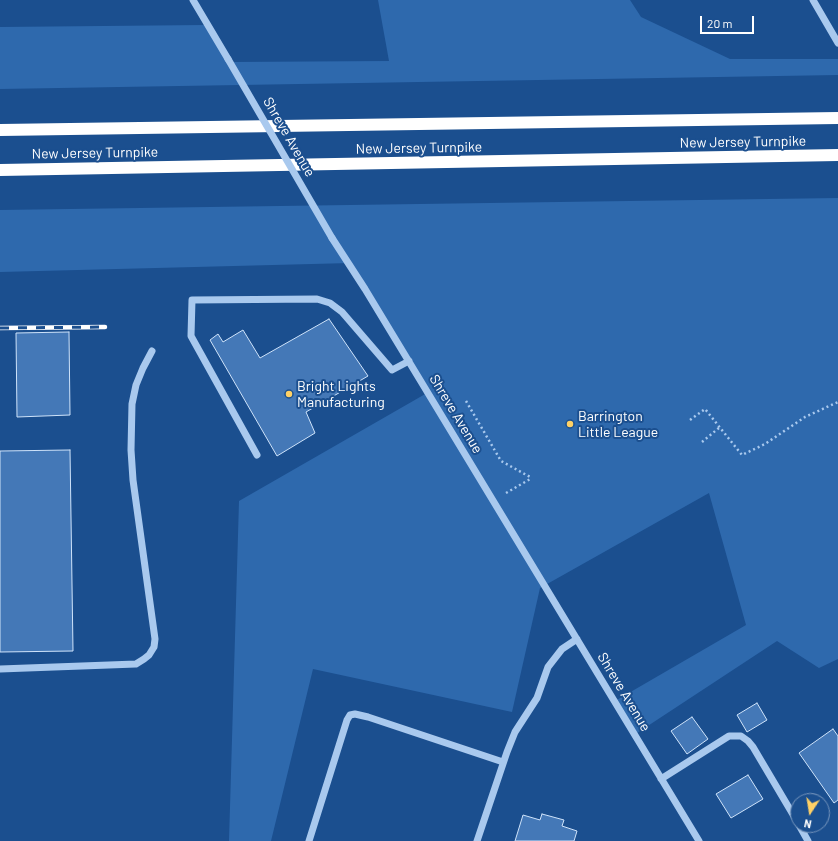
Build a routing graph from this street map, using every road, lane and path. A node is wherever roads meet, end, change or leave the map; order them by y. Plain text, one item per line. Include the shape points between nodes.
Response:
1 (193, 0) edge
2 (813, 0) edge
3 (838, 43) edge
4 (838, 118) edge
5 (0, 130) edge
6 (838, 155) edge
7 (0, 170) edge
8 (152, 351) dead end
9 (408, 361) junction
10 (466, 401) dead end
11 (838, 402) edge
12 (690, 420) dead end
13 (720, 427) junction
14 (702, 442) dead end
15 (257, 455) dead end
16 (506, 493) dead end
17 (576, 639) junction
18 (0, 669) edge
19 (503, 762) junction
20 (661, 779) junction
21 (790, 809) edge
22 (309, 841) edge
23 (477, 841) edge
24 (699, 841) edge

1 - 9 street, Shreve Avenue, bridge via 332,238
2 - 3 street
4 - 5 highway, New Jersey Turnpike
6 - 7 highway, New Jersey Turnpike
8 - 18 street via 136,385 132,404 131,450 154,647 144,660 136,664
9 - 15 street via 392,370 342,312 330,303 317,299 192,300 191,336
9 - 17 street, Shreve Avenue
10 - 16 path via 501,461 532,478
11 - 13 path via 805,417 765,444 742,455
12 - 13 path via 705,409
13 - 14 path
17 - 19 street via 562,650 548,667 537,698 515,732
17 - 20 street, Shreve Avenue
19 - 22 street via 355,714 350,715
19 - 23 street
20 - 21 street via 730,736 741,736 753,747
20 - 24 street, Shreve Avenue

